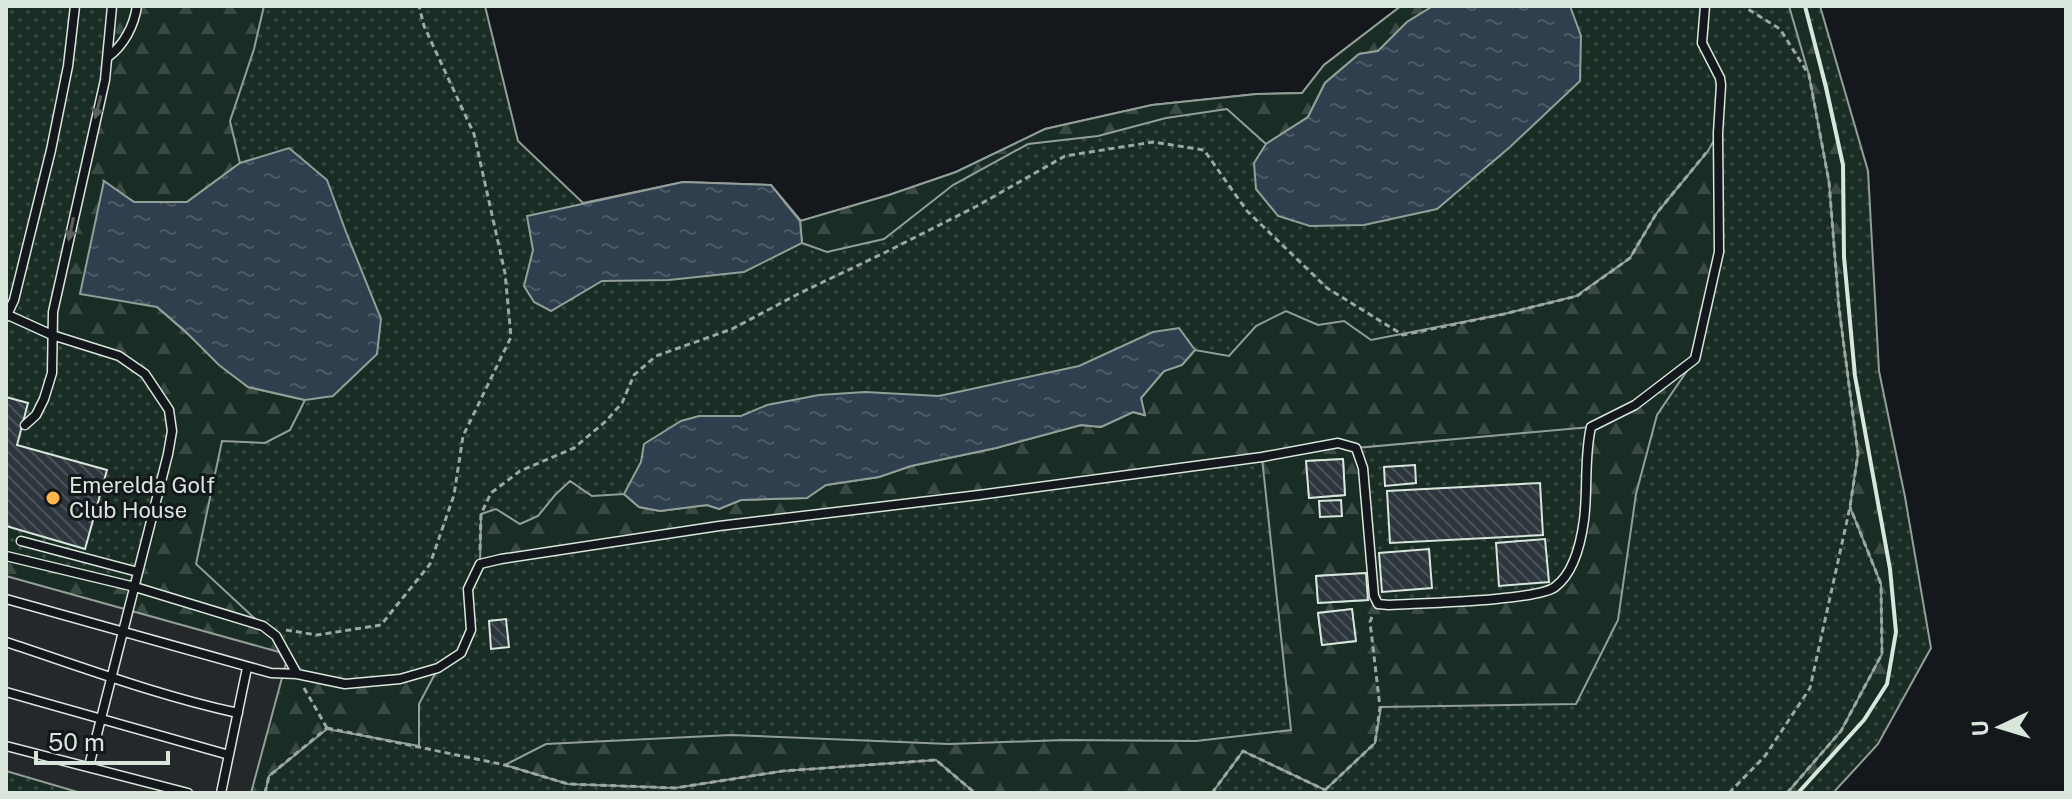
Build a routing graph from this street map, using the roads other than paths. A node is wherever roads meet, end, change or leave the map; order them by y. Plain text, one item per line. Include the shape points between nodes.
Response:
1 (75, 6) edge
2 (112, 6) edge
3 (137, 6) edge
4 (1705, 6) edge
5 (108, 57) junction
6 (7, 316) edge
7 (52, 335) junction
8 (25, 425) dead end
9 (21, 541) dead end
10 (6, 556) edge
11 (138, 572) junction
12 (135, 587) junction
13 (6, 599) edge
14 (121, 633) junction
15 (6, 642) edge
16 (247, 668) junction
17 (297, 674) junction
18 (110, 677) junction
19 (6, 692) edge
20 (238, 713) junction
21 (101, 719) junction
22 (6, 746) edge
23 (229, 755) junction
24 (89, 766) junction
25 (188, 793) edge
26 (221, 793) edge

1 - 6 lane via 51,150
2 - 5 lane
3 - 5 lane via 119,49
4 - 17 lane via 1702,43 1721,85 1719,252 1695,359 1635,405 1591,427 1584,520 1570,569 1556,587 1521,596 1378,604 1363,468 1356,448 1338,443 501,559 480,564 468,589 471,630 461,653 438,668 400,679 345,684
5 -> 7 lane
6 - 7 lane
7 - 8 lane via 52,373 36,415
7 - 11 lane via 119,356 145,374 169,410 168,454
9 - 11 lane
10 - 12 lane
11 - 12 lane
12 - 14 lane
12 - 17 lane via 263,626 276,636
13 - 14 lane
14 - 16 lane
14 - 18 lane
15 - 18 lane
16 - 17 lane
16 - 20 lane
18 - 20 lane
18 - 21 lane
19 - 21 lane
20 - 23 lane
21 - 23 lane
21 - 24 lane
22 - 24 lane
23 - 26 lane
24 - 25 lane

